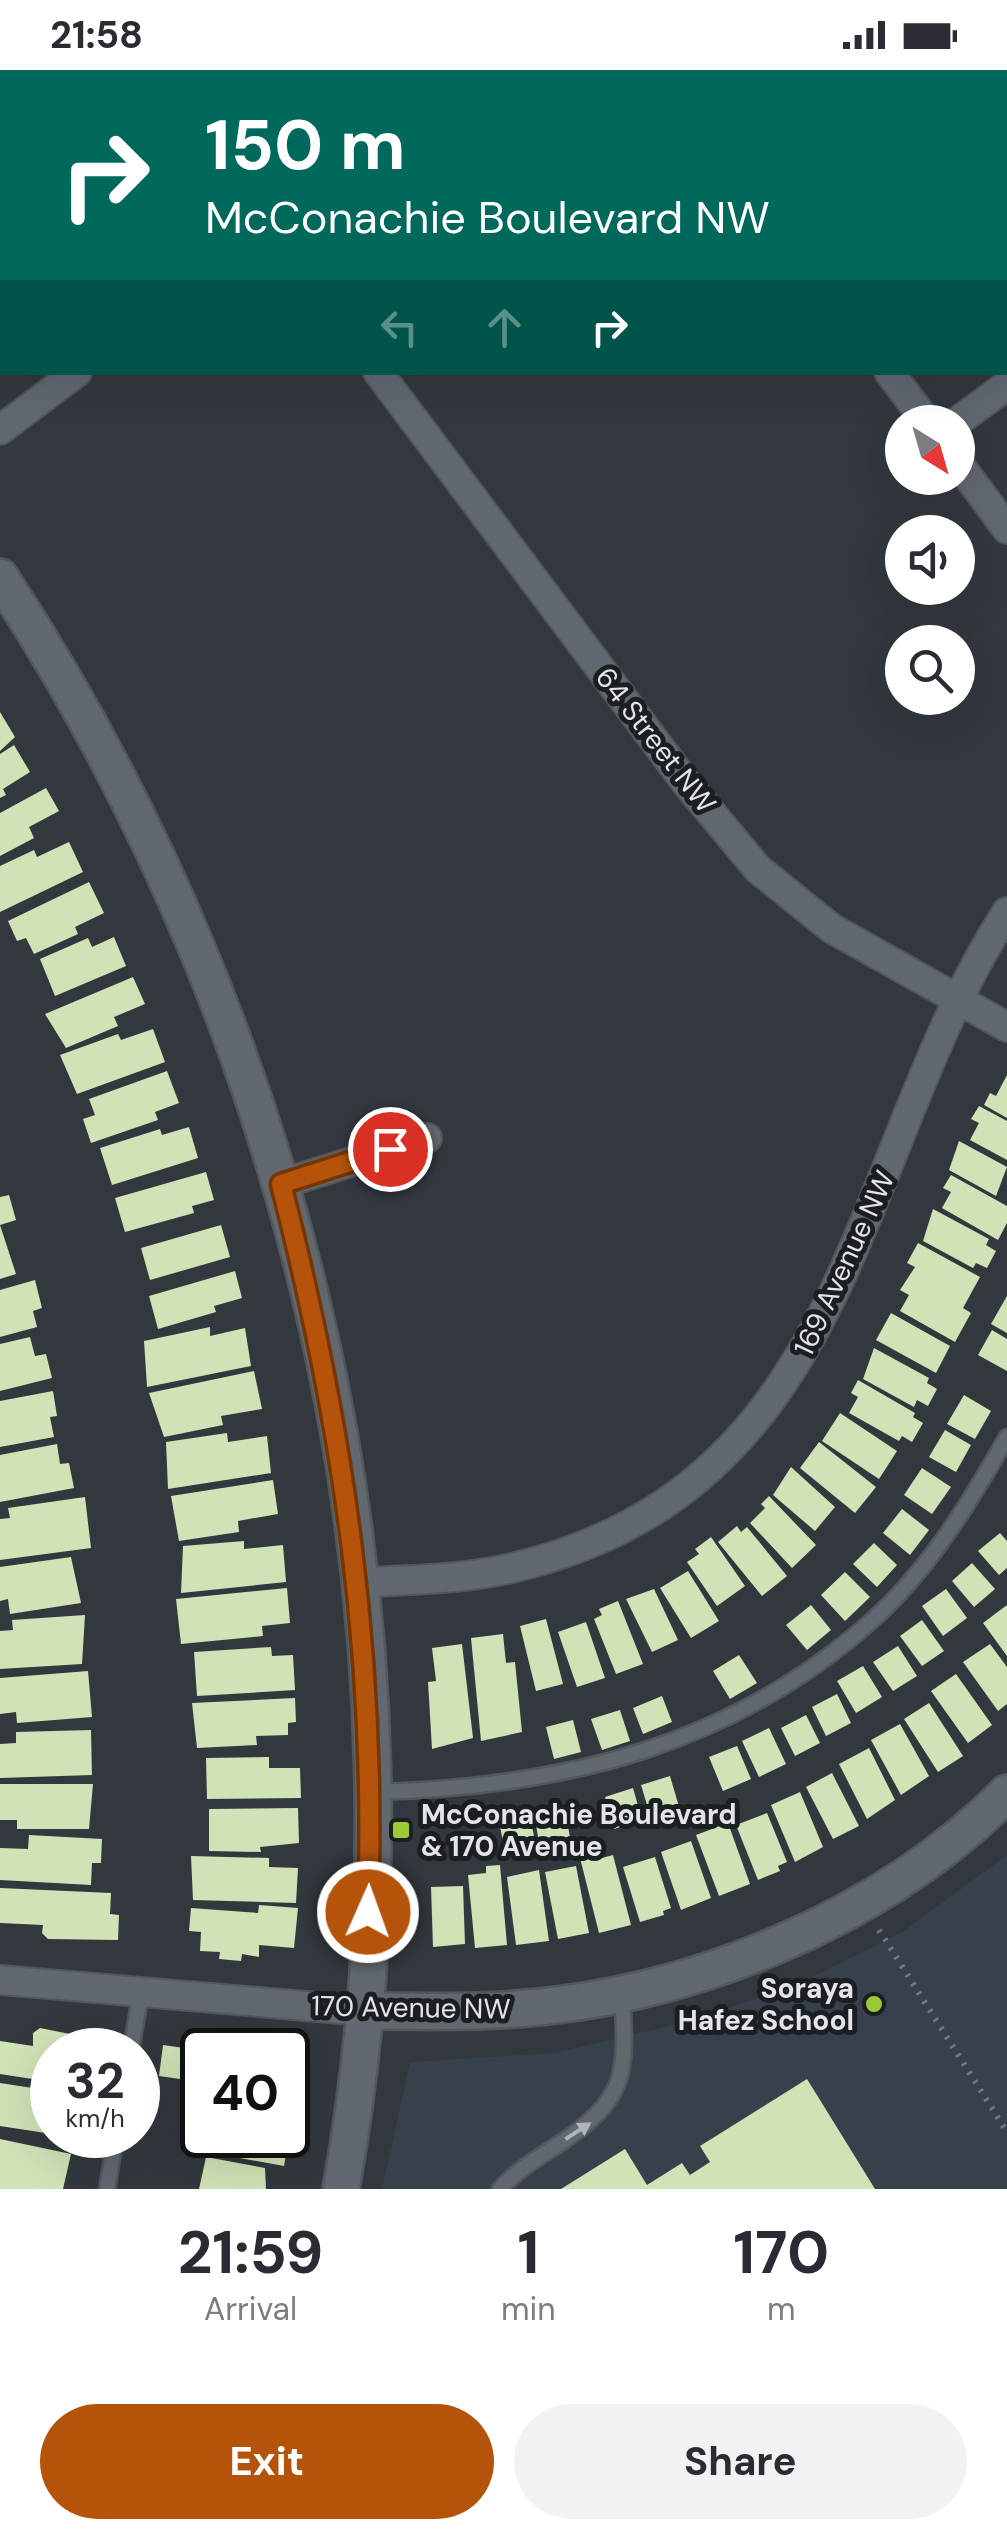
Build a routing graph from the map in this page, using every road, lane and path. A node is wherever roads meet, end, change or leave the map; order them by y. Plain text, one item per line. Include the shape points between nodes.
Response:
1 (73, 375) edge
2 (380, 375) edge
3 (892, 375) edge
4 (1007, 384) edge
5 (914, 405) edge
6 (975, 408) edge
7 (0, 430) edge
8 (975, 486) edge
9 (1007, 529) edge
10 (0, 576) edge
11 (1007, 912) edge
12 (959, 1001) junction
13 (1007, 1028) edge
14 (427, 1138) dead end
15 (281, 1184) junction
16 (1007, 1437) edge
17 (358, 1584) junction
18 (370, 1792) junction
19 (1007, 1793) edge
20 (879, 1930) dead end
21 (0, 1980) edge
22 (140, 1992) junction
23 (622, 1993) junction
24 (364, 2010) junction
25 (134, 2028) edge
26 (1007, 2132) edge
27 (112, 2158) edge
28 (107, 2189) edge
29 (341, 2189) edge
30 (500, 2189) edge

1 - 7 street
2 - 12 street, 64 Street NW via 758,869 831,928
3 - 5 street
4 - 6 street
8 - 9 street
10 - 15 street via 72,688 162,867 248,1078
11 - 12 street, 169 Avenue NW
12 - 13 street, 64 Street NW
12 - 17 street, 169 Avenue NW via 807,1350 730,1451 618,1531 562,1554 466,1575
14 - 15 street
15 - 17 street via 332,1396
16 - 18 lane via 933,1551 880,1613 745,1708 644,1752 557,1776
17 - 18 street
18 - 24 street
19 - 23 street, 170 Avenue NW via 934,1854 801,1933
20 - 26 path
21 - 22 street, 170 Avenue NW
22 - 24 street, 170 Avenue NW
22 - 25 lane
23 - 24 street, 170 Avenue NW via 518,2009
30 -> 23 lane via 596,2119 620,2084
24 - 29 street
27 - 28 lane

